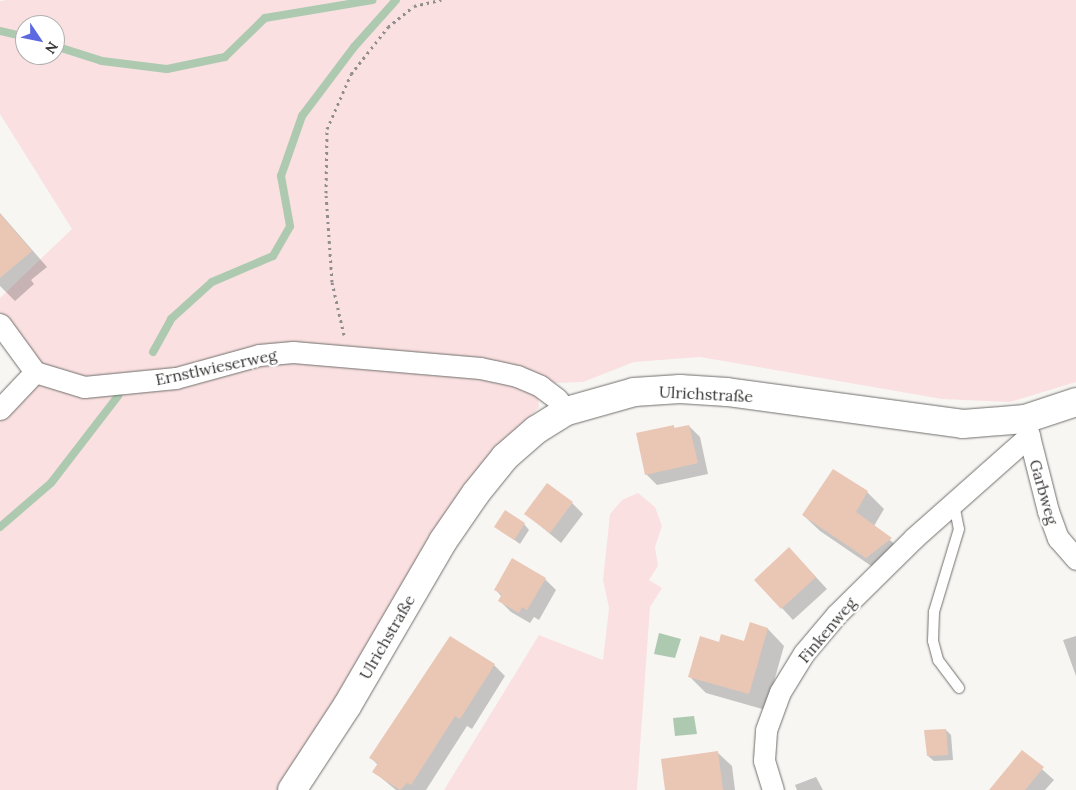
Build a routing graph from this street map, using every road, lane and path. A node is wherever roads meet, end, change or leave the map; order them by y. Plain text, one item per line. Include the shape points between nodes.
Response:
1 (441, 0) edge
2 (0, 324) edge
3 (348, 355) junction
4 (35, 372) junction
5 (1076, 402) edge
6 (0, 409) edge
7 (566, 411) junction
8 (1027, 428) junction
9 (954, 504) junction
10 (1076, 559) edge
11 (959, 688) dead end
12 (292, 790) edge
13 (773, 790) edge

1 - 3 path via 414,6 388,27 351,74 327,129 326,193 332,282
2 - 4 street
3 - 4 street, Ernstlwieserweg via 293,352 260,355 176,378 84,387
3 - 7 street, Ernstlwieserweg via 480,368 517,376 540,386
4 - 6 street
5 - 8 street, Ulrichstraße
7 - 8 street, Ulrichstraße via 634,392 680,389 737,393 963,424
7 - 12 street, Ulrichstraße via 536,430 505,457 476,493 443,541 347,706
8 - 9 street, Finkenweg
8 - 10 street, Garbweg via 1054,529
9 - 11 lane via 959,529 934,612 933,641 938,660
9 - 13 street, Finkenweg via 914,538 844,607 804,653 780,692 766,730 764,760

